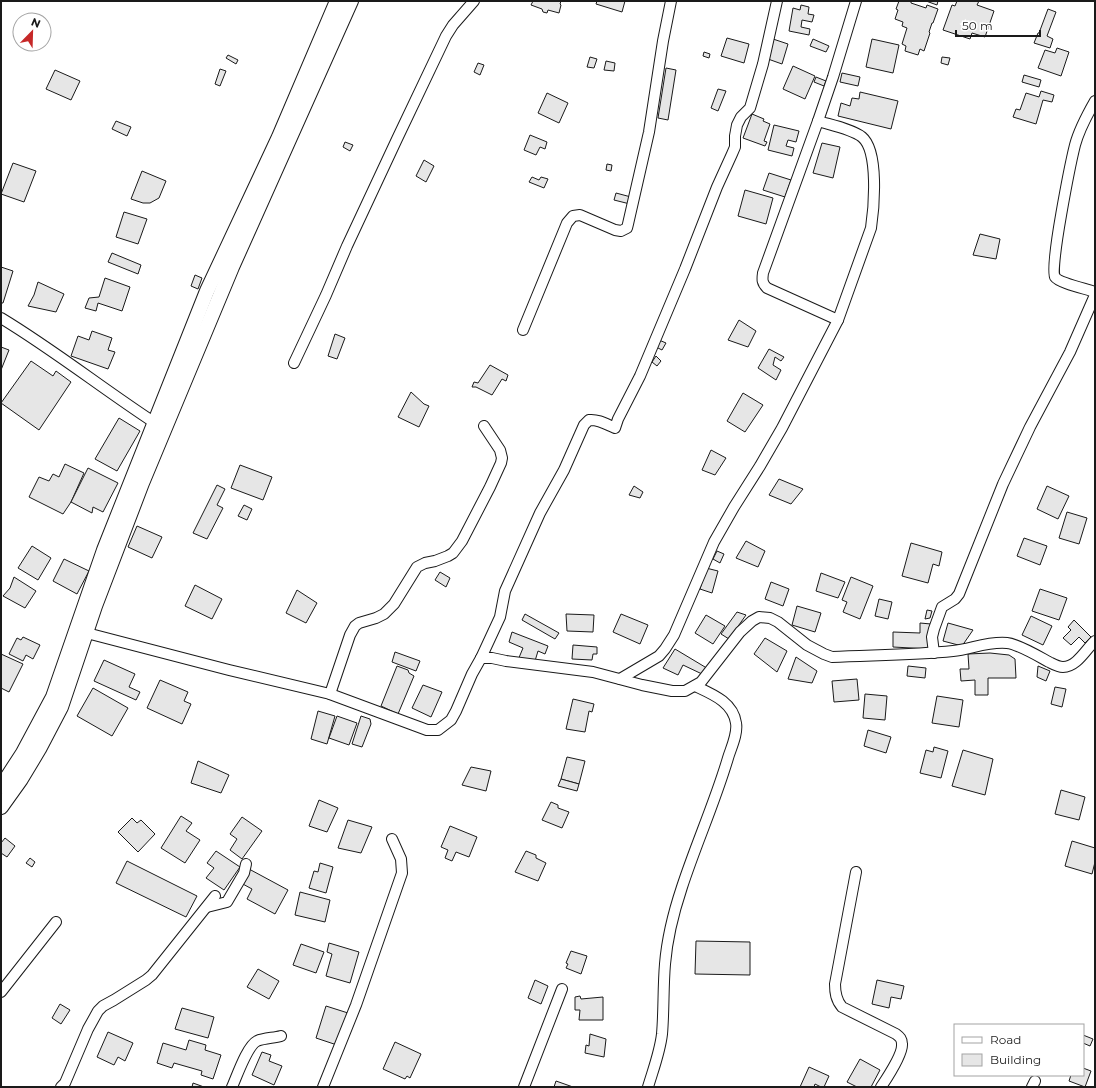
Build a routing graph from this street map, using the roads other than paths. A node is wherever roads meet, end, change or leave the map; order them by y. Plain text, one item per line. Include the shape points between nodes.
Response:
1 (337, 1) edge
2 (350, 1) edge
3 (474, 1) edge
4 (671, 1) edge
5 (777, 1) edge
6 (856, 1) edge
7 (1095, 101) edge
8 (818, 120) junction
9 (1095, 292) edge
10 (1095, 295) edge
11 (1, 318) edge
12 (838, 320) junction
13 (523, 330) dead end
14 (294, 363) dead end
15 (160, 424) junction
16 (484, 426) dead end
17 (81, 632) junction
18 (1095, 641) edge
19 (934, 652) junction
20 (481, 658) junction
21 (620, 679) junction
22 (695, 686) junction
23 (330, 694) junction
24 (1, 787) edge
25 (1, 807) edge
26 (392, 839) dead end
27 (246, 864) dead end
28 (856, 872) dead end
29 (215, 896) dead end
30 (206, 907) junction
31 (56, 922) dead end
32 (562, 989) dead end
33 (1, 992) edge
34 (281, 1036) dead end
35 (61, 1087) edge
36 (232, 1087) edge
37 (323, 1087) edge
38 (524, 1087) edge
39 (648, 1087) edge
40 (881, 1087) edge

1 - 15 main road via 279,137 207,292
2 - 15 main road
3 - 14 street via 446,36
4 - 13 street via 649,132 627,228 622,231 615,230 580,215 573,216 567,223
5 - 20 street via 750,108 737,125 735,147 640,376 615,428 593,419 584,425 505,591 500,617
6 - 8 street
7 - 9 street via 1075,145 1054,268 1056,279
8 - 12 street via 862,137 867,144 874,177 871,228
8 - 12 street via 762,279 767,288
10 - 19 street via 1070,352 1003,484 959,594 942,607 932,637
11 - 15 street via 120,400
12 - 21 street via 782,428 714,542 674,635 658,656
15 - 17 main road via 139,490
16 - 23 street via 500,450 502,458 462,541 448,556 417,567 394,604 384,614 355,626
17 - 23 street
17 - 24 main road via 53,697 23,753
17 - 25 main road via 61,707 21,779
18 - 19 street via 1076,662 1063,667 1009,643
19 - 22 street via 832,657 807,644 778,622 759,617 740,632 701,682
20 - 21 street via 593,672
20 - 23 street via 451,720 438,730 427,730
21 - 22 street via 672,691 685,691
22 - 39 street via 726,704 736,722 736,728 719,787 672,918 665,964 662,1035
26 - 37 street via 401,859 402,873 356,1005
27 - 30 street via 244,873 227,902
28 - 40 street via 835,989 842,1007 896,1034 901,1039 900,1055
29 - 30 street
30 - 35 street via 152,975 98,1010 68,1078
31 - 33 street
32 - 38 street
34 - 36 street via 255,1042 249,1049

